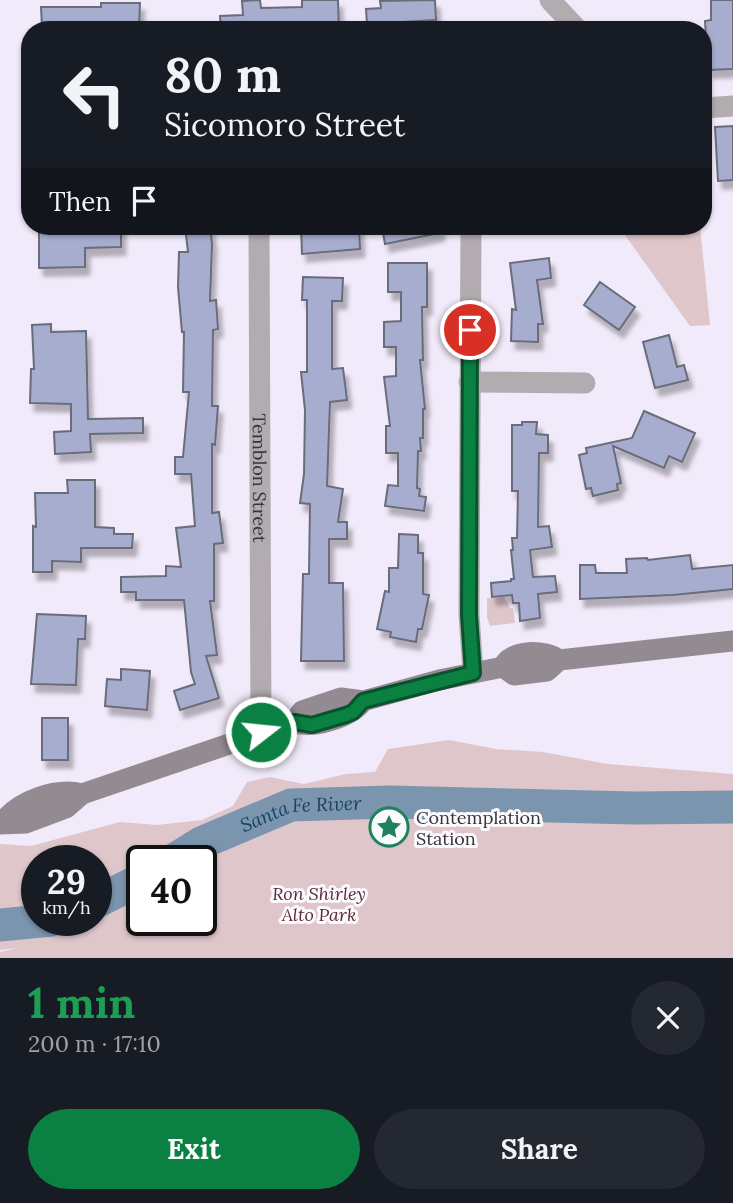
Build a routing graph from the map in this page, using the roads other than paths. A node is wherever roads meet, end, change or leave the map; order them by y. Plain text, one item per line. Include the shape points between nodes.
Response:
1 (550, 0) edge
2 (570, 21) edge
3 (733, 106) edge
4 (712, 107) edge
5 (259, 235) edge
6 (471, 235) edge
7 (469, 382) junction
8 (585, 383) dead end
9 (733, 641) edge
10 (473, 673) junction
11 (261, 732) junction
12 (1, 820) edge

1 - 2 street
3 - 4 street
5 - 11 street, Temblon Street
6 - 7 street
7 - 8 street
7 - 10 street
9 - 10 street via 559,660 544,652 509,658 503,667
10 - 11 street via 363,701 330,701 302,711 294,722
11 - 12 street via 82,794 66,808 26,823

